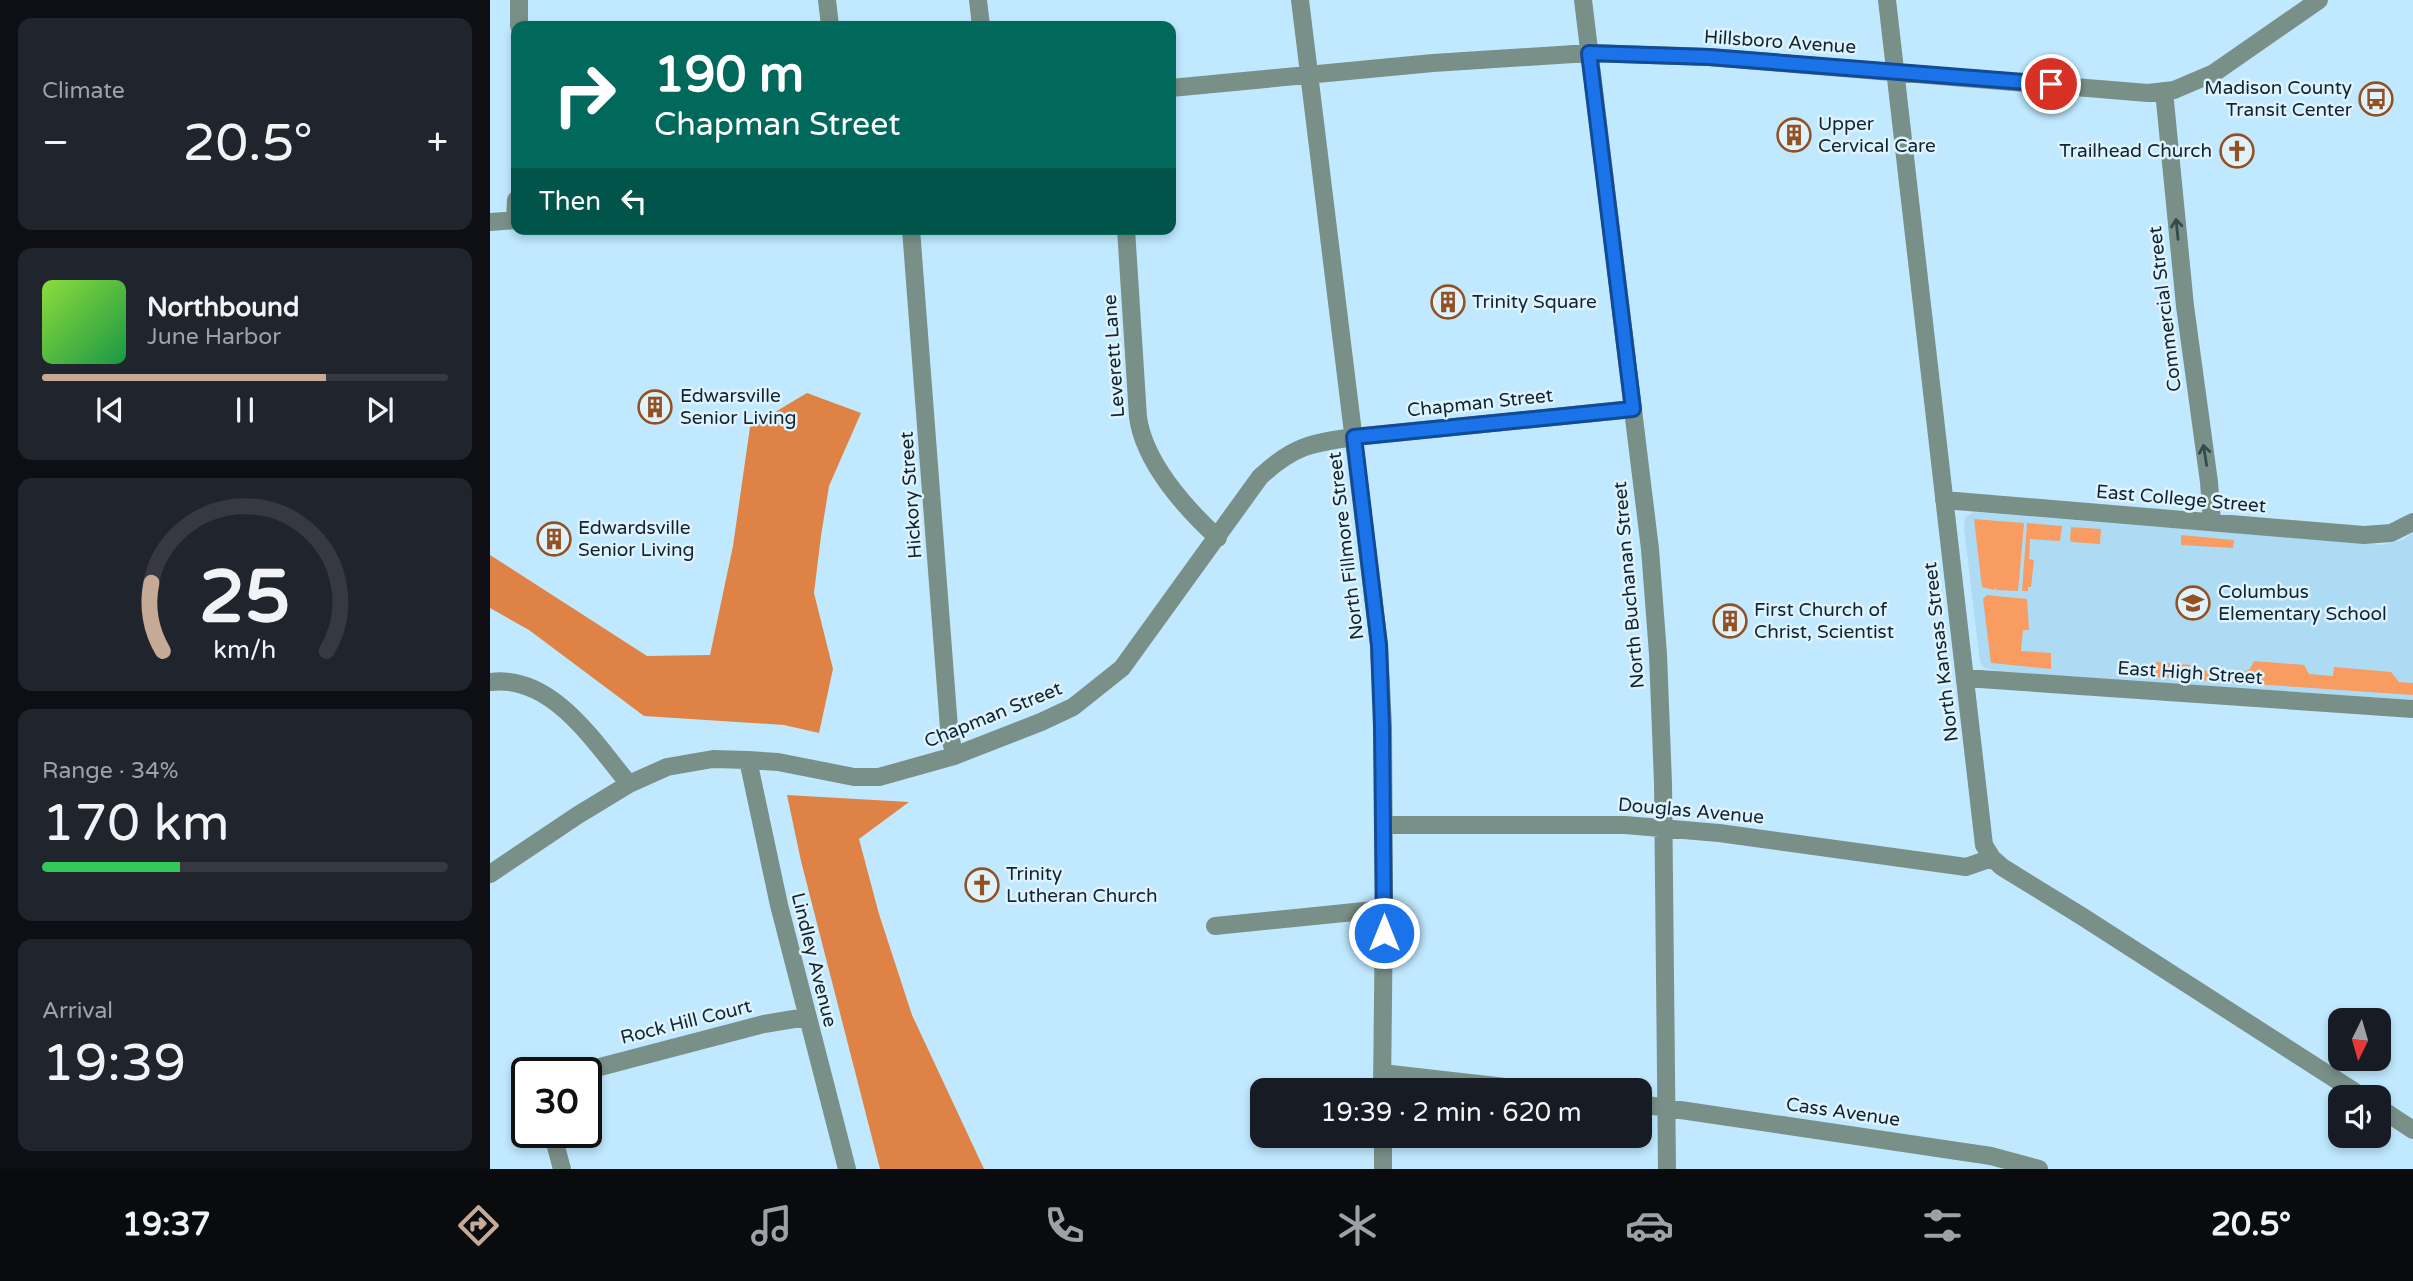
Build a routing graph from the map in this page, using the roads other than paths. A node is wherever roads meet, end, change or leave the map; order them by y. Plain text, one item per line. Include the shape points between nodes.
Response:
1 (519, 0) edge
2 (827, 0) edge
3 (978, 0) edge
4 (1300, 0) edge
5 (1583, 0) edge
6 (1886, 0) edge
7 (2319, 0) edge
8 (519, 21) edge
9 (829, 21) edge
10 (980, 21) edge
11 (1589, 53) junction
12 (1895, 72) junction
13 (1309, 74) junction
14 (1176, 87) edge
15 (2164, 91) junction
16 (511, 220) edge
17 (490, 222) edge
18 (911, 235) edge
19 (1126, 235) edge
20 (1633, 409) junction
21 (1354, 437) junction
22 (1944, 500) junction
23 (2212, 522) junction
24 (2413, 522) edge
25 (1218, 538) junction
26 (1965, 678) junction
27 (490, 682) edge
28 (2413, 709) edge
29 (954, 756) junction
30 (748, 760) junction
31 (629, 784) junction
32 (1383, 825) junction
33 (1663, 827) junction
34 (1992, 858) junction
35 (490, 874) edge
36 (1384, 909) junction
37 (1215, 926) dead end
38 (806, 1017) junction
39 (602, 1066) edge
40 (1382, 1078) edge
41 (2345, 1085) edge
42 (1652, 1106) edge
43 (1667, 1108) junction
44 (2391, 1116) edge
45 (2413, 1130) edge
46 (556, 1148) edge
47 (1383, 1148) edge
48 (562, 1169) edge
49 (847, 1169) edge
50 (1383, 1169) edge
51 (1667, 1169) edge
52 (2039, 1169) edge

1 - 8 street
2 - 9 street
3 - 10 street
4 - 13 street, North Fillmore Street
5 - 11 street, North Buchanan Street
6 - 12 street, North Kansas Street
7 - 15 street, Hillsboro Avenue via 2214,73
11 - 12 street, Hillsboro Avenue
11 - 13 street, Hillsboro Avenue
11 - 20 street, North Buchanan Street
12 - 15 street, Hillsboro Avenue
12 - 22 street, North Kansas Street
13 - 14 street, Hillsboro Avenue
13 - 21 street, North Fillmore Street
23 -> 15 street, Commercial Street
16 - 17 street
18 - 29 street, Hickory Street
19 - 25 street, Leverett Lane via 1143,443 1179,495
20 - 21 street, Chapman Street
20 - 33 street, North Buchanan Street via 1658,654
21 - 25 street, Chapman Street via 1320,442 1280,459 1260,477
21 - 32 street, North Fillmore Street via 1379,645
22 - 23 street, East College Street
22 - 26 street, North Kansas Street
23 - 24 street, East College Street via 2364,535 2390,533
25 - 29 street, Chapman Street via 1122,668 1100,687 1062,712
26 - 28 street, East High Street
26 - 34 street, North Kansas Street via 1984,845
27 - 31 street via 516,682 552,700
29 - 30 street, Chapman Street via 867,777
30 - 31 street, Chapman Street via 682,763
30 - 38 street, Lindley Avenue
31 - 35 street, Chapman Street
32 - 33 street, Douglas Avenue
32 - 36 street, North Fillmore Street
33 - 34 street, Douglas Avenue via 1966,867
33 - 43 street, North Buchanan Street
34 - 41 street
36 - 37 street
36 - 40 street, North Fillmore Street
38 - 39 street, Rock Hill Court
38 - 49 street, Lindley Avenue
42 - 43 street, Cass Avenue
43 - 51 street, North Buchanan Street
43 - 52 street, Cass Avenue via 1992,1156
44 - 45 street
46 - 48 street
47 - 50 street

